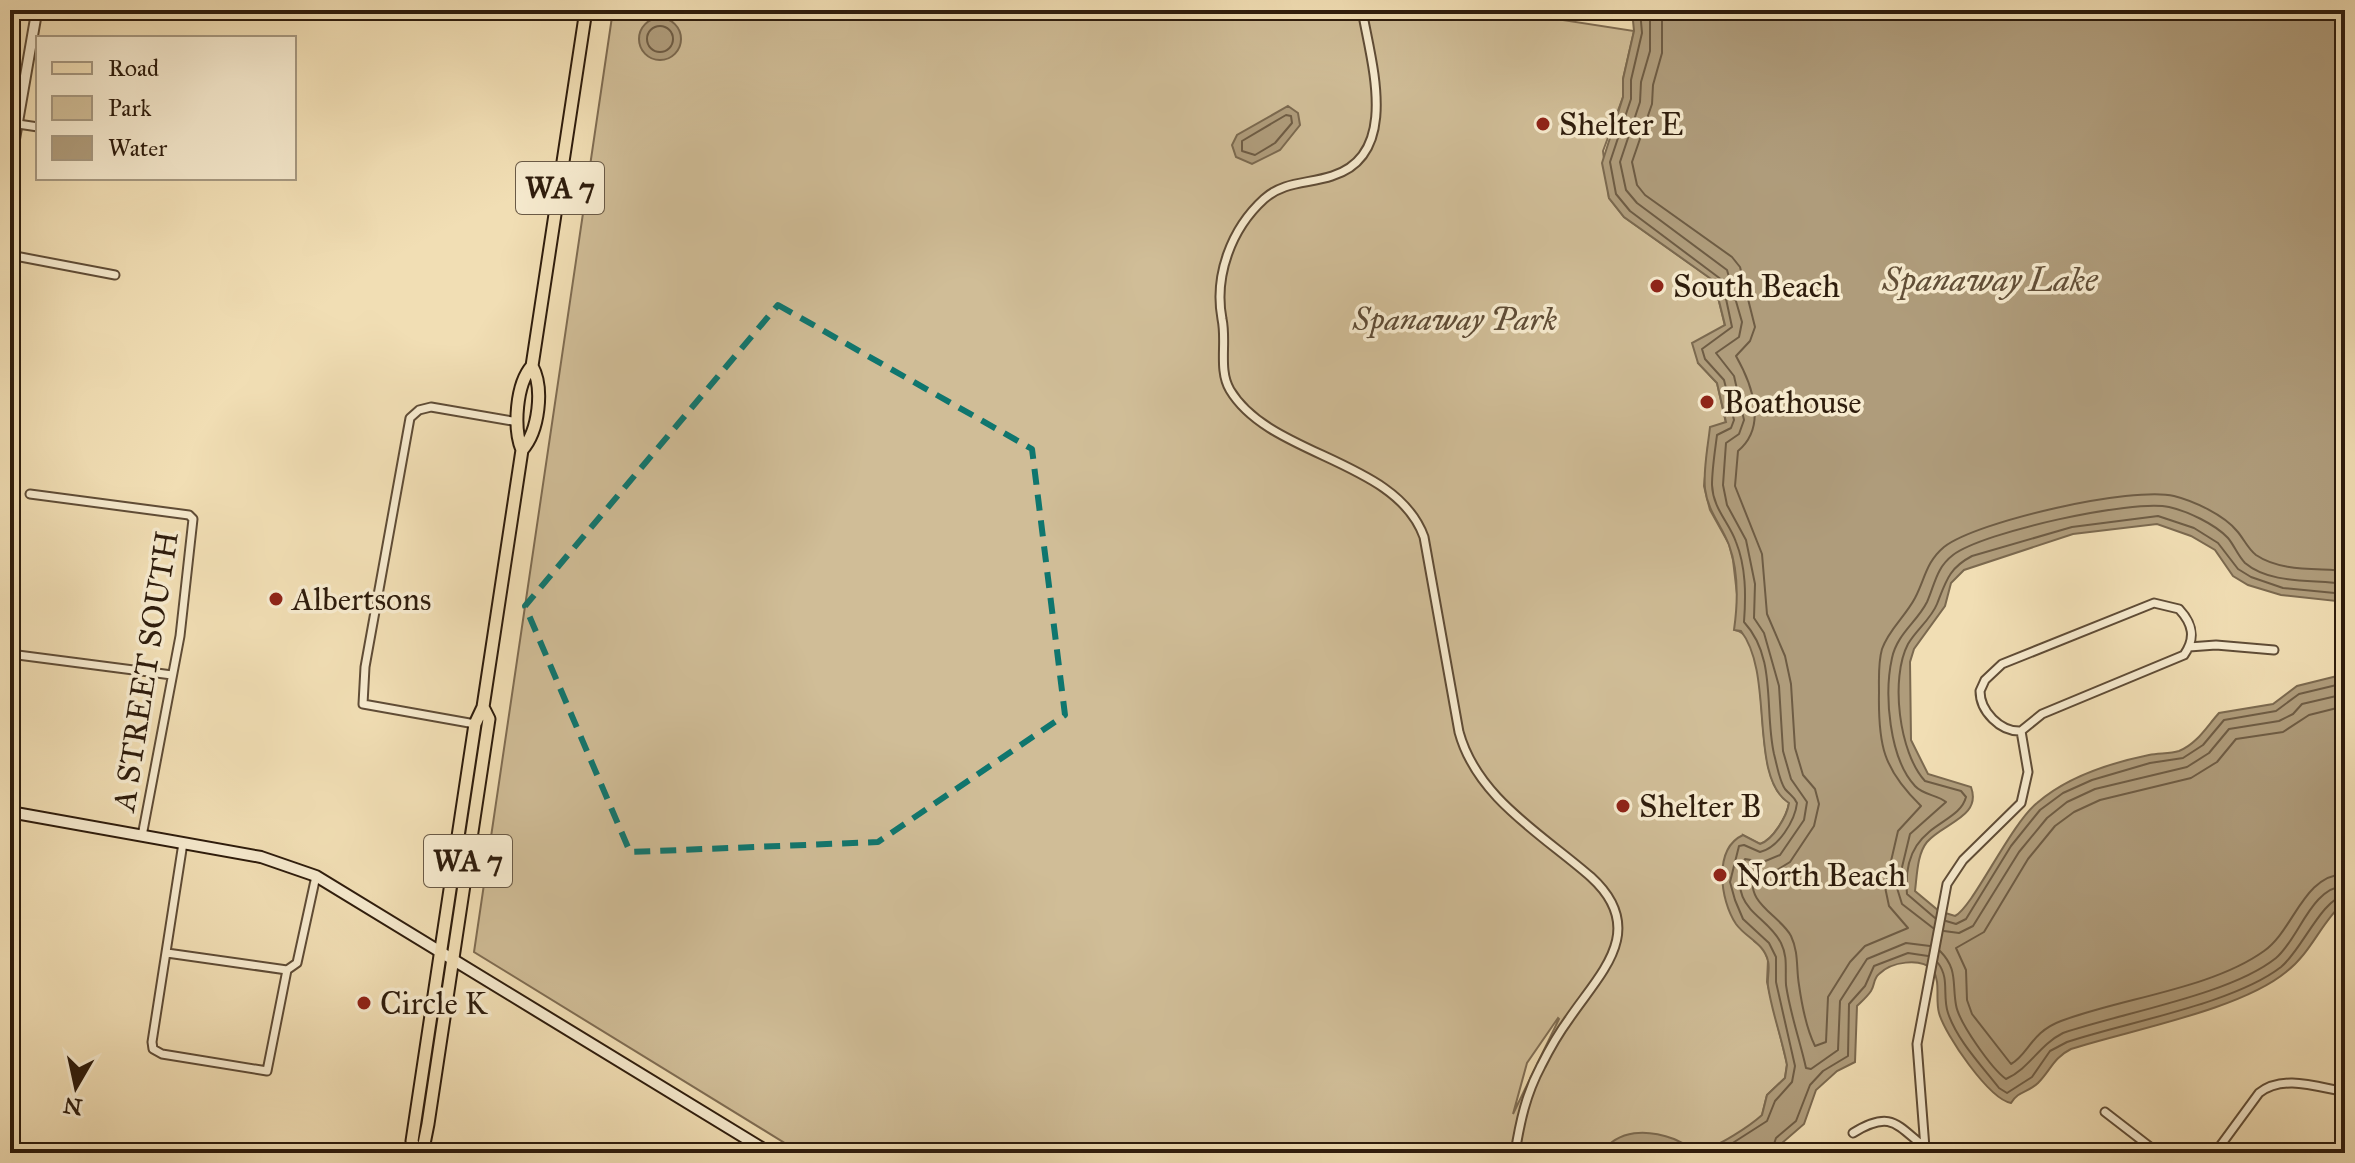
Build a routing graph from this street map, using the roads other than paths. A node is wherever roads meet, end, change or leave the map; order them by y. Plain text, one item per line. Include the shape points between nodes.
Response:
1 (37, 10) edge
2 (134, 10) edge
3 (586, 10) edge
4 (1362, 10) edge
5 (162, 14) dead end
6 (18, 124) junction
7 (36, 127) edge
8 (10, 165) edge
9 (10, 255) edge
10 (115, 275) dead end
11 (532, 366) junction
12 (518, 422) junction
13 (522, 450) junction
14 (30, 494) dead end
15 (2189, 647) junction
16 (2274, 650) dead end
17 (10, 654) edge
18 (172, 675) junction
19 (483, 707) junction
20 (475, 724) junction
21 (2021, 731) junction
22 (10, 812) edge
23 (142, 836) junction
24 (183, 843) junction
25 (316, 876) junction
26 (442, 951) junction
27 (167, 953) junction
28 (454, 958) junction
29 (287, 970) junction
30 (2345, 1092) edge
31 (2105, 1112) dead end
32 (1853, 1133) dead end
33 (1928, 1150) edge
34 (417, 1153) edge
35 (770, 1153) edge
36 (1515, 1153) edge
37 (2158, 1153) edge
38 (2215, 1153) edge

1 - 6 street
2 - 5 street
3 - 11 main road, WA 7
4 - 36 street via 1376,104 1372,141 1340,174 1274,192 1242,224 1218,285 1224,371 1229,389 1252,415 1376,485 1412,514 1424,537 1468,760 1487,787 1599,885 1614,907 1612,959 1541,1065 1524,1105
6 - 7 street
6 - 8 street
9 - 10 street
11 - 12 main road, WA 7 via 524,375
11 - 13 main road, WA 7 via 540,379 531,439
12 - 13 main road, WA 7
12 - 20 street via 431,407 415,412 405,437 365,667 363,704
13 - 19 main road, WA 7
14 - 18 street, A STREET SOUTH via 189,515 194,525 190,572
15 - 16 street
15 - 21 street via 2174,661 2042,714
15 - 21 street via 2192,629 2184,614 2174,606 2154,603 2002,664 1985,680 1980,699 2005,729
17 - 18 street
18 - 23 street, A STREET SOUTH
19 - 20 main road, WA 7
19 - 28 main road, WA 7 via 489,719
20 - 26 main road, WA 7
21 - 33 street via 2028,772 2021,803 1953,871 1943,904 1917,1044
22 - 23 main road
23 - 24 main road
24 - 25 main road via 261,857
24 - 27 street
25 - 26 main road
25 - 29 street via 297,963
26 - 28 main road
26 - 34 main road, WA 7 via 412,1141
27 - 29 street
27 - 29 street via 153,1049 267,1071
28 - 34 main road, WA 7 via 424,1144
28 - 35 main road
30 - 38 street via 2292,1082 2268,1087
31 - 37 street
32 - 33 street via 1885,1119

